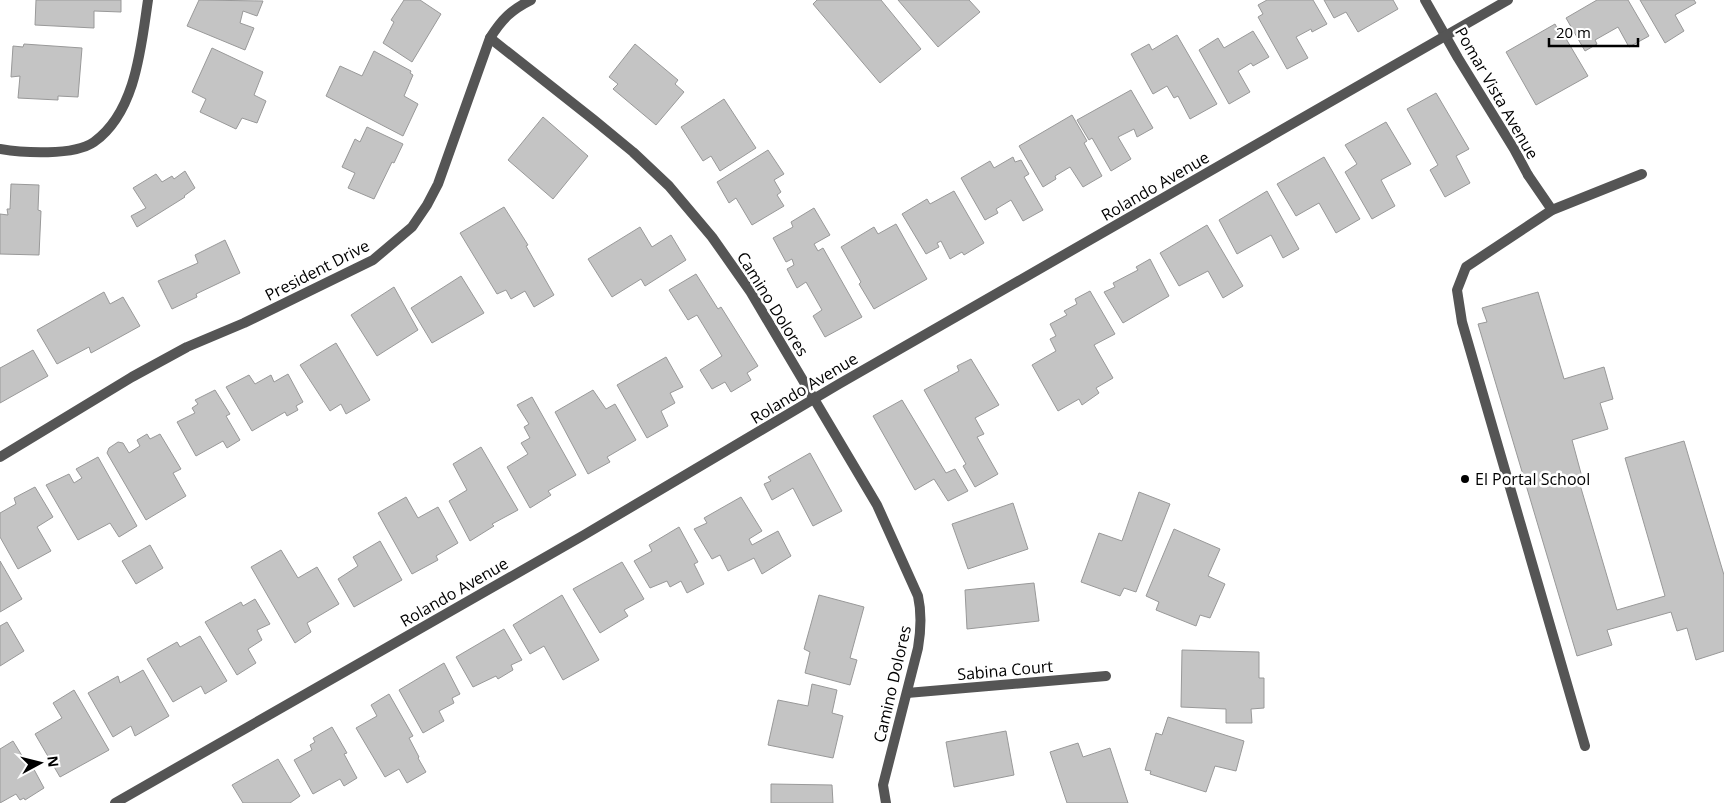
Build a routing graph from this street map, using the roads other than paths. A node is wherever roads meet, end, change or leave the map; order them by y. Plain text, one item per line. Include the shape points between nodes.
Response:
1 (148, 0) edge
2 (531, 0) edge
3 (1426, 0) edge
4 (1508, 0) edge
5 (1446, 36) junction
6 (490, 38) junction
7 (0, 149) edge
8 (1642, 174) dead end
9 (1552, 210) junction
10 (814, 400) junction
11 (0, 457) edge
12 (1106, 676) dead end
13 (907, 693) junction
14 (1585, 746) dead end
15 (115, 803) edge
16 (886, 803) edge

1 - 7 street via 140,58 124,104 108,129 92,143 78,148 59,151
2 - 6 street, President Drive via 514,8
3 - 5 street, Pomar Vista Avenue
4 - 5 street, Rolando Avenue
5 - 9 street, Pomar Vista Avenue
5 - 10 street, Rolando Avenue
6 - 10 street, Camino Dolores via 594,120 670,186 750,291
6 - 11 street, President Drive via 438,184 412,227 393,244 373,260 132,377
8 - 9 street
9 - 14 street via 1466,267 1457,290 1462,322
10 - 13 street, Camino Dolores via 877,505 918,596 921,629
10 - 15 street, Rolando Avenue
12 - 13 street, Sabina Court
13 - 16 street, Camino Dolores via 883,785

